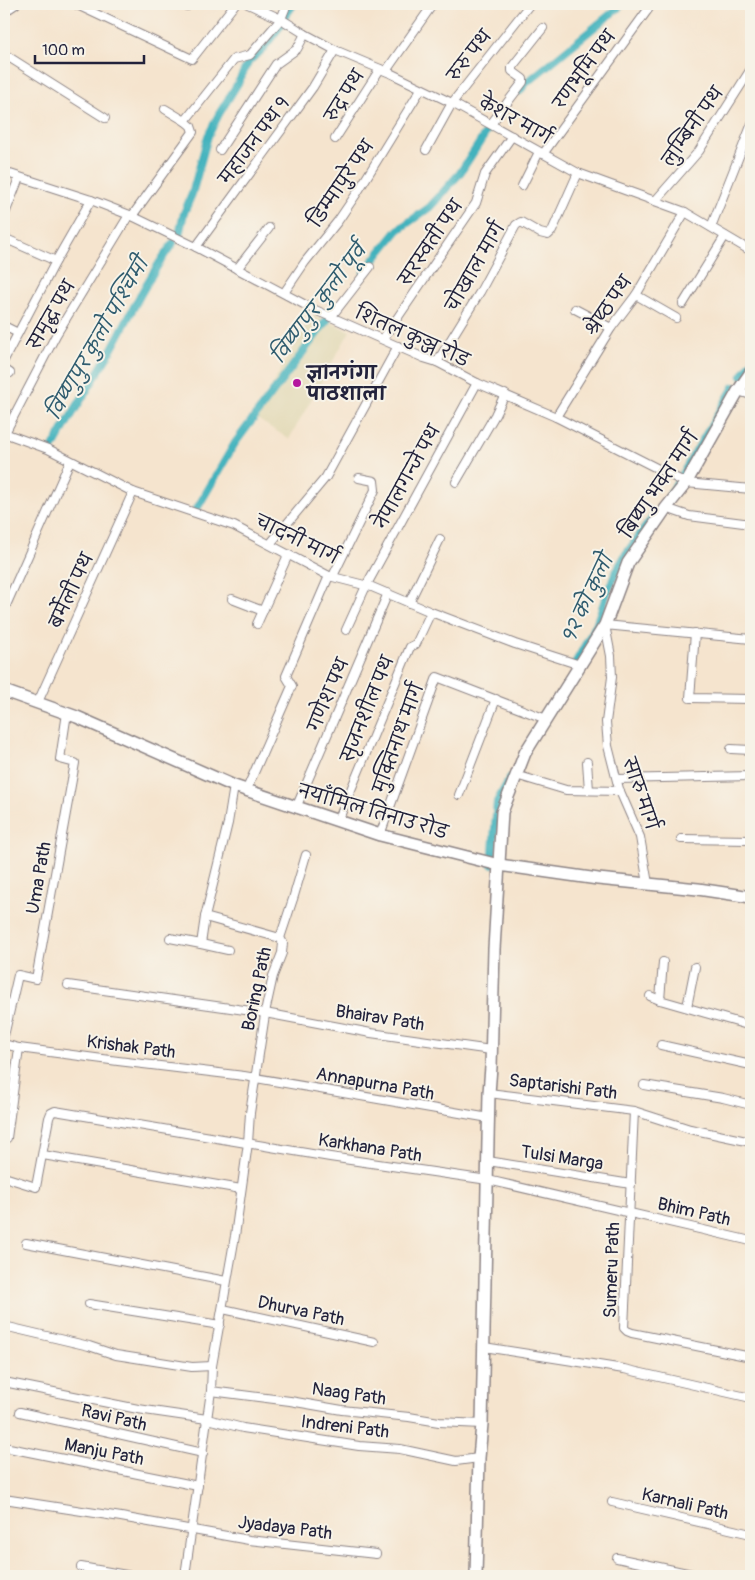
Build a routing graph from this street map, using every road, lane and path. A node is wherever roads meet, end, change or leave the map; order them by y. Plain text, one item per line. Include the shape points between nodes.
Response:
1 (16, 4) edge
2 (75, 4) edge
3 (182, 4) edge
4 (190, 4) edge
5 (235, 4) edge
6 (248, 4) edge
7 (287, 4) edge
8 (433, 4) edge
9 (530, 4) edge
10 (652, 4) edge
11 (4, 12) edge
12 (281, 19) junction
13 (543, 28) dead end
14 (305, 34) junction
15 (335, 50) junction
16 (4, 54) edge
17 (751, 69) edge
18 (383, 70) junction
19 (421, 89) junction
20 (452, 103) junction
21 (165, 109) dead end
22 (105, 118) dead end
23 (185, 121) junction
24 (491, 124) junction
25 (751, 126) edge
26 (512, 136) junction
27 (335, 139) dead end
28 (220, 150) dead end
29 (426, 150) dead end
30 (541, 153) junction
31 (4, 172) edge
32 (578, 172) junction
33 (19, 178) junction
34 (522, 186) dead end
35 (92, 200) junction
36 (656, 200) junction
37 (685, 212) junction
38 (4, 216) edge
39 (131, 216) junction
40 (711, 227) junction
41 (269, 228) dead end
42 (725, 236) junction
43 (4, 238) edge
44 (196, 247) junction
45 (751, 251) edge
46 (56, 261) junction
47 (370, 267) dead end
48 (237, 269) junction
49 (284, 293) junction
50 (636, 295) junction
51 (683, 304) dead end
52 (575, 309) dead end
53 (331, 317) junction
54 (676, 318) dead end
55 (4, 326) edge
56 (611, 328) junction
57 (18, 333) junction
58 (383, 339) junction
59 (398, 346) junction
60 (4, 360) edge
61 (437, 362) junction
62 (751, 372) edge
63 (477, 383) junction
64 (738, 391) junction
65 (505, 394) junction
66 (751, 395) edge
67 (556, 417) junction
68 (4, 434) edge
69 (70, 461) junction
70 (358, 478) dead end
71 (456, 482) dead end
72 (686, 483) junction
73 (751, 489) edge
74 (134, 492) junction
75 (666, 508) junction
76 (751, 524) edge
77 (440, 539) dead end
78 (270, 544) junction
79 (288, 555) junction
80 (331, 576) junction
81 (366, 586) junction
82 (388, 593) junction
83 (232, 599) dead end
84 (409, 602) junction
85 (4, 610) edge
86 (263, 611) junction
87 (431, 612) junction
88 (257, 624) dead end
89 (605, 625) junction
90 (346, 630) dead end
91 (695, 633) junction
92 (751, 639) edge
93 (577, 664) junction
94 (4, 692) edge
95 (496, 699) junction
96 (751, 700) edge
97 (38, 702) junction
98 (67, 713) junction
99 (544, 717) junction
100 (731, 749) dead end
101 (751, 750) edge
102 (587, 762) dead end
103 (516, 775) junction
104 (751, 776) edge
105 (617, 779) junction
106 (234, 786) junction
107 (589, 790) junction
108 (246, 791) junction
109 (620, 791) junction
110 (459, 795) dead end
111 (296, 808) junction
112 (338, 821) junction
113 (380, 835) junction
114 (681, 839) dead end
115 (751, 840) edge
116 (306, 855) dead end
117 (499, 865) junction
118 (648, 884) junction
119 (751, 897) edge
120 (205, 917) junction
121 (170, 938) dead end
122 (280, 938) junction
123 (202, 944) junction
124 (228, 950) dead end
125 (663, 962) dead end
126 (695, 967) dead end
127 (68, 985) dead end
128 (650, 996) dead end
129 (660, 1000) junction
130 (687, 1007) junction
131 (265, 1013) junction
132 (751, 1026) edge
133 (4, 1036) edge
134 (4, 1044) edge
135 (661, 1046) dead end
136 (18, 1048) junction
137 (491, 1050) junction
138 (751, 1065) edge
139 (256, 1078) junction
140 (644, 1085) dead end
141 (489, 1093) junction
142 (751, 1105) edge
143 (634, 1111) junction
144 (489, 1118) junction
145 (7, 1138) dead end
146 (751, 1142) edge
147 (248, 1143) junction
148 (43, 1155) junction
149 (488, 1161) junction
150 (4, 1177) edge
151 (488, 1180) junction
152 (631, 1184) junction
153 (241, 1189) junction
154 (629, 1212) junction
155 (751, 1241) edge
156 (26, 1243) dead end
157 (226, 1281) junction
158 (89, 1304) dead end
159 (222, 1309) junction
160 (220, 1325) junction
161 (4, 1326) edge
162 (374, 1342) dead end
163 (484, 1347) junction
164 (751, 1357) edge
165 (212, 1366) junction
166 (4, 1382) edge
167 (211, 1391) junction
168 (751, 1398) edge
169 (20, 1412) dead end
170 (207, 1419) junction
171 (482, 1424) junction
172 (4, 1447) edge
173 (203, 1453) junction
174 (479, 1458) junction
175 (198, 1486) junction
176 (4, 1499) edge
177 (612, 1502) dead end
178 (191, 1530) junction
179 (751, 1534) edge
180 (376, 1554) dead end
181 (617, 1558) dead end
182 (81, 1567) dead end
183 (132, 1576) edge
184 (185, 1576) edge
185 (476, 1576) edge
186 (701, 1576) edge

1 - 11 street
2 - 5 street via 192,59
3 - 4 street
6 - 12 street
7 - 12 street
8 - 18 street, रुद्र पथ
9 - 20 street, रुरु पथ
10 - 30 street, रणभूमि पथ
12 - 14 street, केशर मार्ग
12 - 23 street via 250,55 234,59
13 - 24 street via 512,67 512,72 523,82
14 - 15 street, केशर मार्ग
14 - 28 street via 297,49 276,64
15 - 18 street, केशर मार्ग
15 - 44 street, महाजन पथ १ via 314,87
16 - 22 street
17 - 36 street, लुम्बिनी पथ via 699,151
18 - 19 street, केशर मार्ग
18 - 27 street, रुद्र पथ
19 - 20 street, केशर मार्ग
19 - 49 street, डिम्मापुरे पथ via 358,193
20 - 24 street, केशर मार्ग
20 - 29 street, रुरु पथ
21 - 23 street
23 - 39 street, समृद्ध पथ via 193,132
24 - 26 street, केशर मार्ग
25 - 40 street
26 - 30 street, केशर मार्ग
26 - 58 street, सरस्वती पथ via 484,174 476,203
30 - 32 street, केशर मार्ग
30 - 34 street, रणभूमि पथ
31 - 33 street, शितल कुञ्ज रोड
32 - 36 street, केशर मार्ग
32 - 61 street, चोखाल मार्ग via 548,235 521,222 516,225
33 - 35 street, शितल कुञ्ज रोड
33 - 38 street
35 - 39 street, शितल कुञ्ज रोड
35 - 46 street
36 - 37 street, केशर मार्ग
37 - 40 street, केशर मार्ग
37 - 50 street, श्रेष्ठ पथ
39 - 44 street, शितल कुञ्ज रोड
39 - 68 street, समृद्ध पथ via 56,335
40 - 42 street, केशर मार्ग
41 - 48 street
42 - 45 street, केशर मार्ग
42 - 51 street
43 - 46 street
44 - 48 street, शितल कुञ्ज रोड
46 - 57 street
47 - 53 street
48 - 49 street, शितल कुञ्ज रोड
49 - 53 street, शितल कुञ्ज रोड
50 - 54 street
50 - 56 street, श्रेष्ठ पथ
52 - 56 street
53 - 58 street, शितल कुञ्ज रोड
55 - 57 street
56 - 67 street, श्रेष्ठ पथ
57 - 60 street
58 - 59 street, शितल कुञ्ज रोड
59 - 61 street, शितल कुञ्ज रोड
59 - 78 street via 326,477
61 - 63 street, शितल कुञ्ज रोड
62 - 64 street, बिष्णु भक्त मार्ग
63 - 65 street, शितल कुञ्ज रोड
63 - 81 street, नेपालगन्जे पथ
64 - 66 street
64 - 72 street, बिष्णु भक्त मार्ग
65 - 67 street, शितल कुञ्ज रोड
65 - 71 street
67 - 72 street, शितल कुञ्ज रोड
68 - 69 street, चादनी मार्ग via 48,449
69 - 74 street, चादनी मार्ग
69 - 85 street
70 - 80 street via 374,481 375,490
72 - 73 street
72 - 75 street, बिष्णु भक्त मार्ग
74 - 78 street, चादनी मार्ग via 234,526
74 - 97 street, बर्मेली पथ
75 - 76 street via 689,516
75 - 89 street, बिष्णु भक्त मार्ग via 628,563
77 - 84 street
78 - 79 street, चादनी मार्ग
79 - 80 street, चादनी मार्ग
79 - 86 street
80 - 81 street, चादनी मार्ग
80 - 108 street via 286,676 292,686
81 - 82 street, चादनी मार्ग
81 - 90 street, नेपालगन्जे पथ
82 - 84 street, चादनी मार्ग
82 - 111 street, गणेश पथ
83 - 86 street
84 - 87 street, चादनी मार्ग
86 - 88 street
87 - 93 street, चादनी मार्ग
87 - 112 street, सृजनशील पथ via 416,644 410,647
89 - 91 street
89 - 93 street, बिष्णु भक्त मार्ग
89 - 105 street, सारु मार्ग via 612,677 606,722 608,746
91 - 92 street
91 - 96 street via 690,698
93 - 99 street, बिष्णु भक्त मार्ग
94 - 97 street, नयाँमिल तिनाउ रोड
95 - 99 street, मुक्तिनाथ मार्ग
95 - 110 street
95 - 113 street, मुक्तिनाथ मार्ग via 437,676
97 - 98 street, नयाँमिल तिनाउ रोड
98 - 106 street, नयाँमिल तिनाउ रोड
98 - 133 street, Uma Path via 60,760 75,763 36,980 18,976
99 - 103 street, बिष्णु भक्त मार्ग
100 - 101 street
102 - 107 street
103 - 107 street via 566,790
103 - 117 street, बिष्णु भक्त मार्ग via 502,812
104 - 105 street
105 - 109 street, सारु मार्ग
106 - 108 street, नयाँमिल तिनाउ रोड
106 - 120 street
107 - 109 street
108 - 111 street, नयाँमिल तिनाउ रोड
109 - 118 street, सारु मार्ग via 640,837
111 - 112 street, नयाँमिल तिनाउ रोड
112 - 113 street, नयाँमिल तिनाउ रोड
113 - 117 street, नयाँमिल तिनाउ रोड
114 - 115 street
116 - 122 street
117 - 118 street, नयाँमिल तिनाउ रोड
117 - 137 street, बिष्णु भक्त मार्ग
118 - 119 street, नयाँमिल तिनाउ रोड
120 - 122 street, Boring Path
120 - 123 street
121 - 123 street
122 - 131 street, Boring Path via 282,954
123 - 124 street
125 - 129 street
126 - 130 street
127 - 131 street, Bhairav Path
128 - 129 street
129 - 130 street
130 - 132 street
131 - 137 street, Bhairav Path via 371,1033
131 - 139 street, Boring Path
134 - 136 street, Krishak Path
135 - 138 street
136 - 139 street, Krishak Path
136 - 145 street
137 - 141 street, बिष्णु भक्त मार्ग
139 - 144 street, Annapurna Path
139 - 147 street, Boring Path
140 - 142 street
141 - 143 street, Saptarishi Path
141 - 144 street, बिष्णु भक्त मार्ग
143 - 146 street, Saptarishi Path via 690,1129
143 - 152 street, Sumeru Path
144 - 149 street, बिष्णु भक्त मार्ग
147 - 148 street, Karkhana Path via 55,1111 49,1118
147 - 151 street, Karkhana Path
147 - 153 street, Boring Path
148 - 150 street via 36,1187
148 - 153 street
149 - 151 street, बिष्णु भक्त मार्ग
149 - 152 street, Tulsi Marga
151 - 154 street, Karkhana Path
151 - 163 street, बिष्णु भक्त मार्ग
152 - 154 street, Sumeru Path
153 - 157 street, Boring Path
154 - 155 street, Bhim Path
154 - 164 street, Sumeru Path via 624,1328
156 - 157 street
157 - 159 street, Boring Path
158 - 160 street
159 - 160 street, Boring Path
159 - 162 street, Dhurva Path
160 - 165 street, Boring Path
161 - 165 street via 116,1355 192,1367
163 - 168 street via 624,1369
163 - 171 street, बिष्णु भक्त मार्ग
165 - 167 street, Boring Path
166 - 170 street, Indreni Path via 138,1409
167 - 170 street, Boring Path
167 - 171 street, Naag Path via 439,1422
169 - 173 street, Ravi Path
170 - 173 street, Boring Path
170 - 174 street, Indreni Path via 243,1428 400,1449 456,1461
171 - 174 street, बिष्णु भक्त मार्ग
172 - 175 street, Manju Path
173 - 175 street, Boring Path
174 - 185 street, बिष्णु भक्त मार्ग
175 - 178 street, Boring Path
176 - 178 street, Jyadaya Path
177 - 179 street, Karnali Path
178 - 180 street, Jyadaya Path
178 - 184 street, Boring Path
181 - 186 street
182 - 183 street

